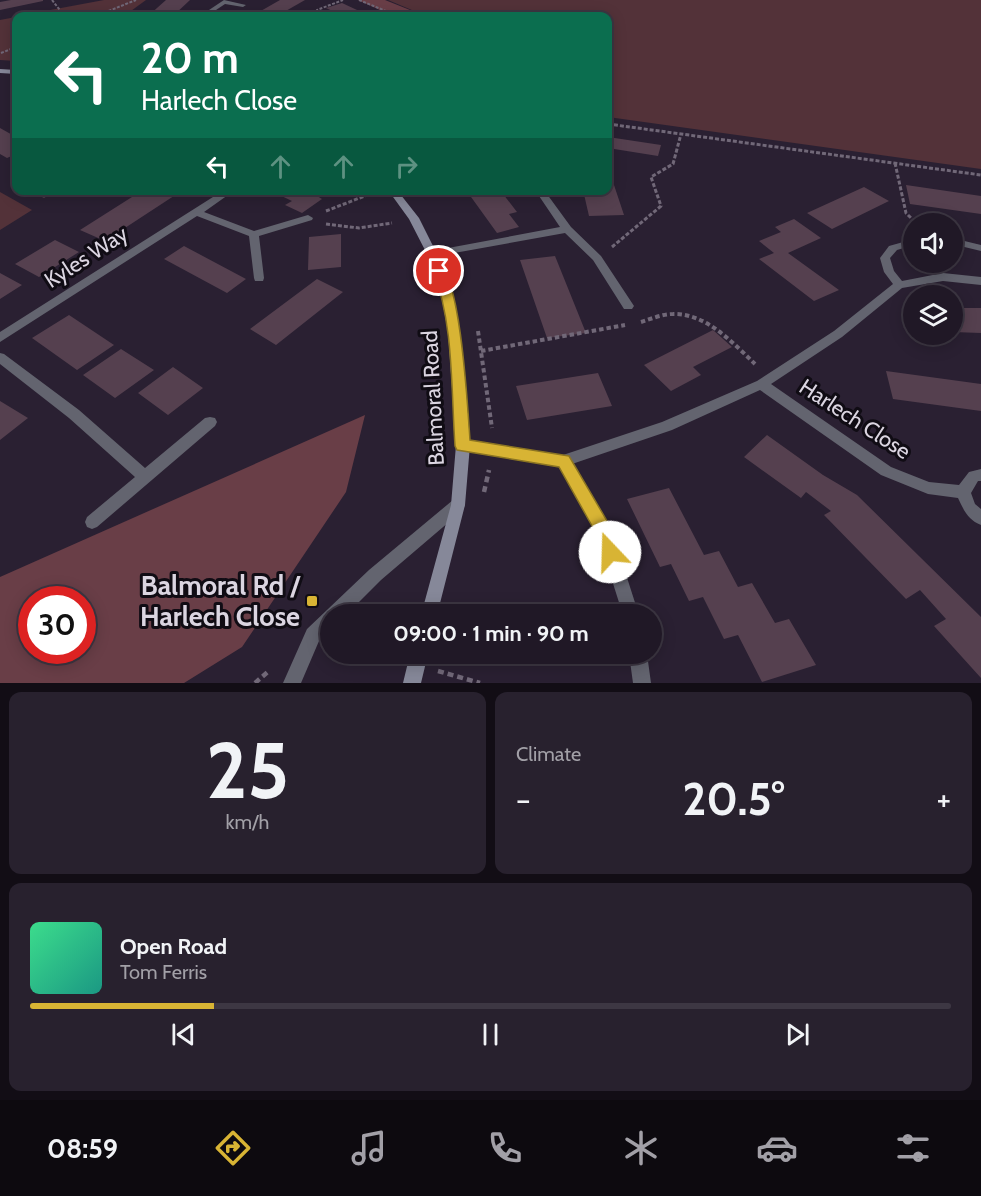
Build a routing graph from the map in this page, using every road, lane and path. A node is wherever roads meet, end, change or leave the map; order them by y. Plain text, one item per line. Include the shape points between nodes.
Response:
1 (52, 0) edge
2 (136, 0) edge
3 (343, 0) edge
4 (359, 0) edge
5 (226, 1) edge
6 (243, 5) dead end
7 (61, 12) edge
8 (106, 12) edge
9 (209, 12) edge
10 (320, 12) edge
11 (388, 12) edge
12 (612, 125) edge
13 (681, 134) junction
14 (895, 164) junction
15 (981, 175) edge
16 (223, 195) edge
17 (366, 195) edge
18 (396, 195) edge
19 (543, 195) edge
20 (196, 212) junction
21 (906, 213) edge
22 (308, 218) junction
23 (414, 218) junction
24 (567, 229) junction
25 (255, 234) junction
26 (963, 244) edge
27 (903, 245) edge
28 (981, 248) edge
29 (432, 254) junction
30 (597, 258) junction
31 (259, 278) dead end
32 (981, 281) edge
33 (899, 285) junction
34 (628, 306) joint
35 (641, 322) junction
36 (0, 338) edge
37 (481, 351) dead end
38 (0, 357) edge
39 (766, 381) junction
40 (210, 422) dead end
41 (463, 446) junction
42 (564, 461) junction
43 (981, 475) edge
44 (145, 477) junction
45 (963, 492) junction
46 (458, 505) junction
47 (981, 518) edge
48 (92, 522) dead end
49 (345, 604) edge
50 (432, 604) edge
51 (627, 604) edge
52 (320, 628) edge
53 (417, 664) edge
54 (639, 664) edge
55 (438, 671) dead end
56 (292, 683) edge
57 (412, 683) edge
58 (480, 683) edge
59 (642, 683) edge

1 - 7 path
2 - 8 path
3 - 10 path via 317,10
4 - 11 path
5 - 6 street
5 - 9 street
12 - 13 path
13 - 14 path
13 - 30 path via 674,164 651,177 661,206
14 - 15 path
14 - 21 path
16 - 20 street, Kyles Way
17 - 22 path
18 - 23 street, Balmoral Road
19 - 24 street
20 - 25 street
20 - 36 street, Kyles Way
22 - 23 path via 344,229 378,227
22 - 25 street
23 - 29 street, Balmoral Road
24 - 29 street
24 - 30 street
25 - 31 street
26 - 28 street
27 - 33 street via 893,248 885,258
29 - 41 street, Balmoral Road via 446,289 454,332
30 - 34 street
32 - 33 street, Harlech Close via 943,277
33 - 39 street, Harlech Close via 838,333
34 - 35 path
35 - 37 path
35 - 39 path via 673,314 708,323
38 - 44 street via 74,414
39 - 42 street, Harlech Close via 667,426
39 - 45 street, Harlech Close via 886,471 928,488
40 - 44 street
41 - 42 street, Harlech Close
41 - 46 street, Balmoral Road
42 - 51 street via 604,531
43 - 45 street via 974,476
44 - 48 street
45 - 47 street via 970,508
46 - 49 street
46 - 50 street, Balmoral Road
52 - 56 street via 313,635
53 - 57 street
54 - 59 street
55 - 58 path

